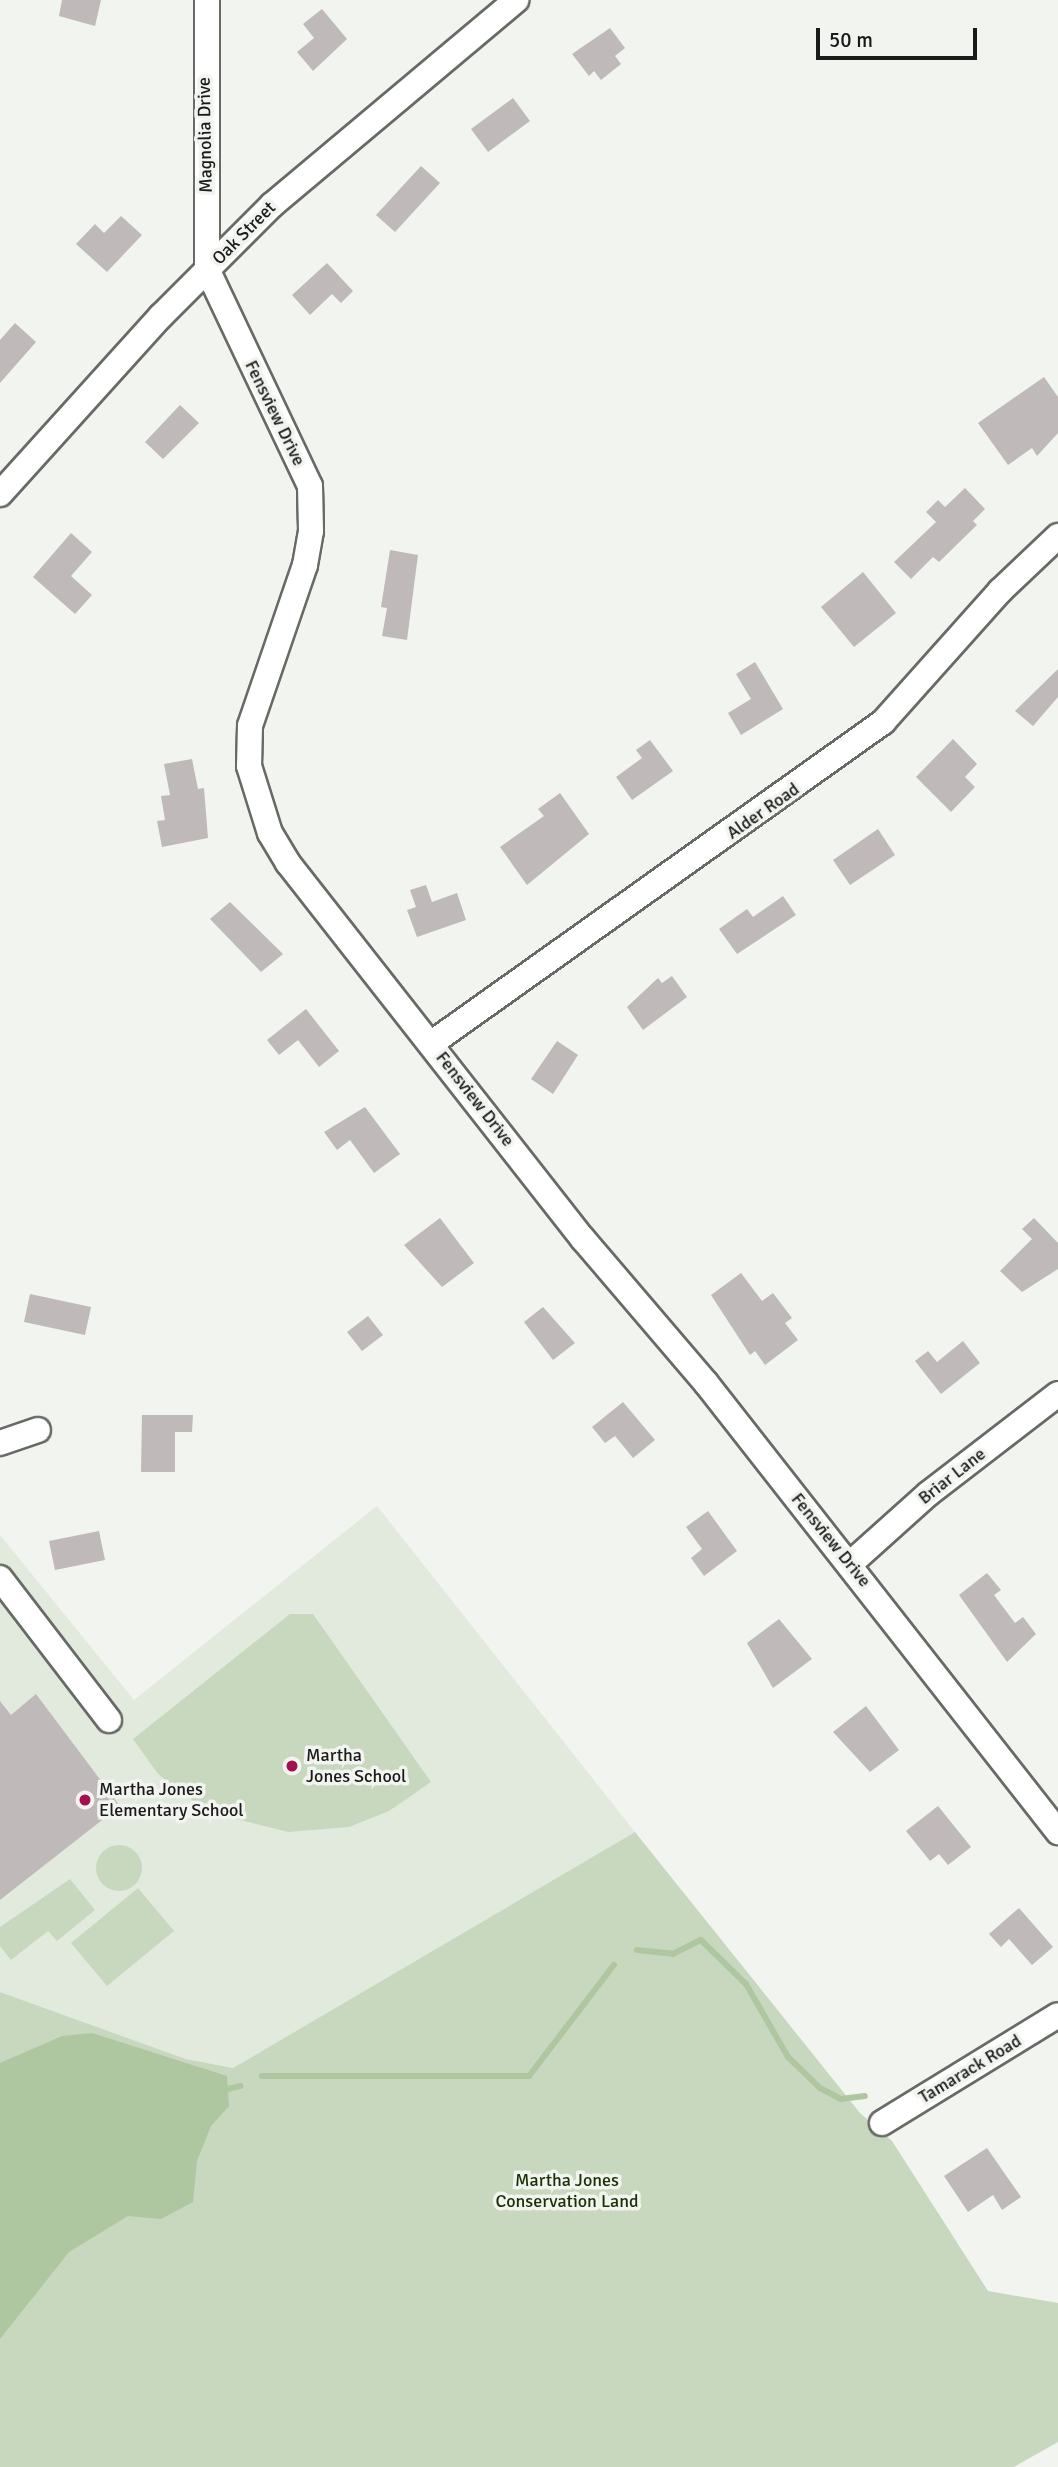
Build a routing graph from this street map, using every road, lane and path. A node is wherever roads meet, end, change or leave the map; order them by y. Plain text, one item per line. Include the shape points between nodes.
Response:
1 (207, 0) edge
2 (516, 0) edge
3 (207, 269) junction
4 (0, 494) edge
5 (1058, 536) edge
6 (432, 1043) junction
7 (1058, 1394) edge
8 (38, 1430) dead end
9 (0, 1443) edge
10 (850, 1564) junction
11 (0, 1578) edge
12 (109, 1720) dead end
13 (1058, 1832) edge
14 (1058, 2015) edge
15 (882, 2123) dead end

1 - 3 street, Magnolia Drive
2 - 3 street, Oak Street via 271,205
3 - 4 street, Oak Street
3 - 6 street, Fensview Drive via 310,486 305,565 250,726 249,766 270,833 288,863
5 - 6 street, Alder Road via 1000,591 883,722
6 - 10 street, Fensview Drive via 583,1239
7 - 10 street, Briar Lane via 928,1494
8 - 9 street
10 - 13 street, Fensview Drive
11 - 12 street
14 - 15 street, Tamarack Road

